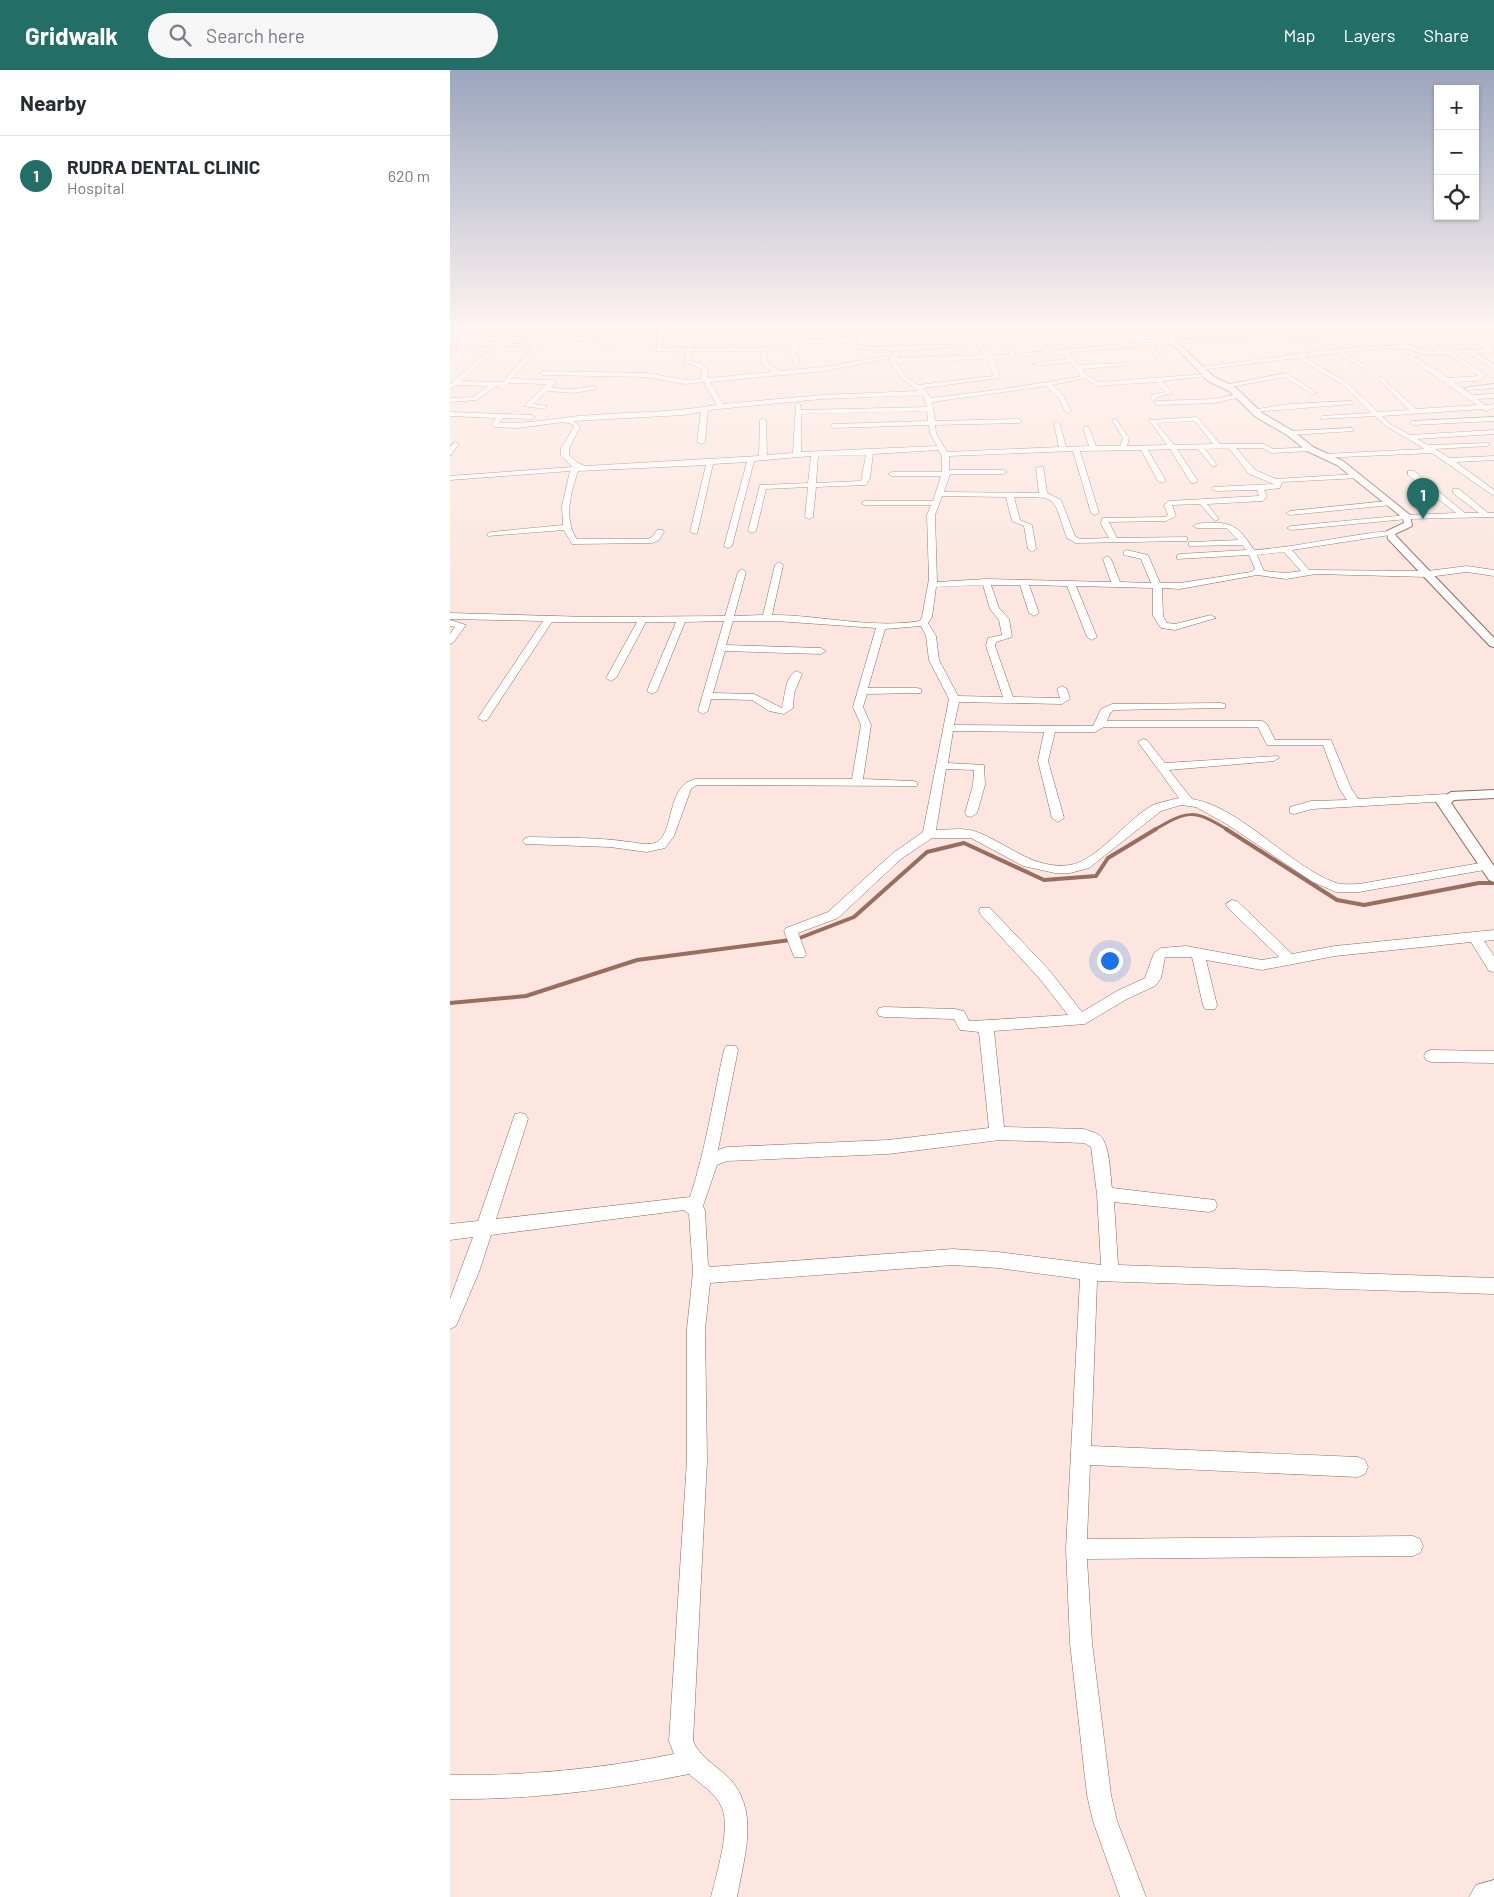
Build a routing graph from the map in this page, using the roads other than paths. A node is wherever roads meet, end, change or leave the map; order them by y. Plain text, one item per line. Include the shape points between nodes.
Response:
1 (542, 411) edge
2 (696, 411) edge
3 (705, 411) edge
4 (803, 411) edge
5 (928, 411) edge
6 (1162, 411) edge
7 (1256, 411) edge
8 (1373, 411) edge
9 (1411, 411) edge
10 (797, 412) joint
11 (450, 414) edge
12 (1376, 414) junction
13 (501, 416) junction
14 (538, 417) junction
15 (1322, 418) dead end
16 (1494, 418) edge
17 (566, 420) junction
18 (762, 420) dead end
19 (1115, 420) dead end
20 (1168, 420) junction
21 (1019, 421) dead end
22 (1383, 421) junction
23 (930, 423) junction
24 (1413, 423) dead end
25 (1057, 424) dead end
26 (833, 426) dead end
27 (1332, 426) dead end
28 (1086, 428) dead end
29 (1352, 430) dead end
30 (1494, 432) edge
31 (1290, 433) junction
32 (1410, 437) junction
33 (701, 442) dead end
34 (455, 444) dead end
35 (1488, 444) dead end
36 (1218, 446) junction
37 (1231, 446) junction
38 (1200, 447) junction
39 (1144, 448) junction
40 (1173, 448) junction
41 (1063, 449) junction
42 (1076, 449) junction
43 (1094, 449) junction
44 (1122, 449) junction
45 (1310, 449) junction
46 (1431, 449) junction
47 (943, 451) junction
48 (870, 453) junction
49 (450, 454) edge
50 (797, 454) junction
51 (815, 454) junction
52 (1324, 456) junction
53 (763, 458) junction
54 (1490, 458) edge
55 (751, 459) junction
56 (1449, 460) junction
57 (710, 462) junction
58 (1213, 465) dead end
59 (1494, 465) edge
60 (579, 468) junction
61 (1040, 468) dead end
62 (1003, 472) dead end
63 (946, 473) junction
64 (1411, 473) dead end
65 (892, 474) dead end
66 (1356, 476) junction
67 (451, 480) edge
68 (1162, 481) dead end
69 (1194, 481) dead end
70 (1277, 482) junction
71 (812, 486) junction
72 (1262, 488) junction
73 (1216, 489) dead end
74 (1456, 491) dead end
75 (1009, 493) junction
76 (941, 494) junction
77 (1043, 494) junction
78 (1494, 494) edge
79 (1202, 502) junction
80 (935, 503) junction
81 (1388, 503) junction
82 (865, 504) dead end
83 (1095, 513) dead end
84 (1290, 513) dead end
85 (1490, 515) edge
86 (809, 517) dead end
87 (1407, 517) junction
88 (1464, 517) junction
89 (1214, 519) dead end
90 (1197, 526) dead end
91 (568, 527) junction
92 (1291, 528) dead end
93 (1177, 530) junction
94 (752, 531) dead end
95 (660, 532) dead end
96 (694, 532) dead end
97 (1390, 533) junction
98 (491, 534) dead end
99 (1114, 541) junction
100 (1244, 542) junction
101 (1192, 544) dead end
102 (728, 546) dead end
103 (1032, 549) dead end
104 (1286, 549) junction
105 (1127, 552) dead end
106 (1252, 553) junction
107 (1180, 557) dead end
108 (1107, 559) dead end
109 (779, 565) dead end
110 (742, 572) dead end
111 (1258, 573) junction
112 (1307, 573) junction
113 (1494, 573) edge
114 (1428, 574) junction
115 (986, 582) junction
116 (1022, 582) junction
117 (1070, 583) junction
118 (1116, 584) junction
119 (1156, 585) junction
120 (932, 586) junction
121 (1034, 612) dead end
122 (730, 618) junction
123 (767, 618) junction
124 (1211, 618) dead end
125 (451, 619) edge
126 (549, 619) junction
127 (682, 619) junction
128 (643, 620) junction
129 (923, 623) junction
130 (881, 626) junction
131 (1092, 637) dead end
132 (450, 640) edge
133 (1494, 644) edge
134 (722, 648) junction
135 (821, 651) dead end
136 (797, 674) dead end
137 (610, 678) dead end
138 (1062, 689) dead end
139 (918, 690) dead end
140 (652, 691) dead end
141 (862, 691) junction
142 (708, 696) junction
143 (954, 699) junction
144 (1009, 700) junction
145 (1220, 706) dead end
146 (703, 711) dead end
147 (483, 718) dead end
148 (1100, 724) junction
149 (949, 728) junction
150 (1049, 729) junction
151 (1143, 742) dead end
152 (1274, 758) dead end
153 (940, 766) junction
154 (1162, 767) junction
155 (857, 782) junction
156 (914, 784) dead end
157 (1494, 794) edge
158 (1446, 798) junction
159 (1187, 801) junction
160 (1354, 802) junction
161 (1294, 810) dead end
162 (972, 813) dead end
163 (1058, 818) dead end
164 (930, 834) junction
165 (529, 840) dead end
166 (1490, 871) edge
167 (1232, 904) dead end
168 (984, 911) dead end
169 (1494, 935) edge
170 (1476, 938) junction
171 (798, 951) dead end
172 (1198, 954) junction
173 (1290, 960) junction
174 (1494, 968) edge
175 (1210, 1005) dead end
176 (884, 1012) dead end
177 (1080, 1020) junction
178 (986, 1028) junction
179 (731, 1050) dead end
180 (1431, 1056) dead end
181 (1494, 1057) edge
182 (520, 1119) dead end
183 (997, 1133) junction
184 (710, 1160) junction
185 (1105, 1194) junction
186 (1209, 1205) dead end
187 (695, 1206) junction
188 (483, 1228) junction
189 (450, 1232) edge
190 (702, 1272) junction
191 (1100, 1272) junction
192 (1494, 1286) edge
193 (450, 1320) edge
194 (1082, 1455) junction
195 (1358, 1466) dead end
196 (1413, 1546) dead end
197 (1076, 1549) junction
198 (690, 1762) junction
199 (450, 1787) edge
200 (1494, 1894) edge
201 (724, 1897) edge
202 (1133, 1897) edge
203 (1482, 1897) edge

1 - 14 street
2 - 17 street
3 - 33 street
4 - 10 street
5 - 23 street
6 - 20 street
7 - 31 street
8 - 12 street
9 - 12 street
10 - 50 street
11 - 13 street
12 - 15 street
12 - 22 street
13 - 14 street
13 - 17 street via 493,424 514,426
14 - 17 street
16 - 24 street
17 - 60 street via 577,427 565,448 565,455
18 - 53 street
19 - 44 street via 1126,438
20 - 36 street via 1197,419
20 - 40 street via 1151,422
21 - 23 street
22 - 27 street
22 - 32 street
23 - 26 street
23 - 47 street
25 - 41 street
28 - 43 street
29 - 31 street
30 - 32 street
31 - 45 street
32 - 46 street
34 - 49 street
35 - 46 street
36 - 37 street
36 - 38 street
37 - 45 street via 1261,446 1272,451
37 - 70 street via 1252,472
38 - 40 street
38 - 58 street
39 - 40 street
39 - 44 street
39 - 68 street
40 - 69 street
41 - 42 street
41 - 47 street
42 - 43 street
42 - 83 street
43 - 44 street
45 - 52 street
46 - 52 street
46 - 56 street
47 - 48 street
47 - 63 street
48 - 51 street
48 - 71 street via 865,482
50 - 51 street
50 - 53 street
51 - 71 street
52 - 66 street via 1340,463
53 - 55 street
54 - 56 street
54 - 59 street
55 - 57 street
55 - 102 street
56 - 78 street
57 - 60 street
57 - 96 street
60 - 67 street
60 - 91 street via 567,498
61 - 77 street
62 - 63 street
63 - 65 street
63 - 76 street
64 - 88 street via 1429,489 1449,500
66 - 70 street
66 - 81 street
70 - 72 street via 1277,486
71 - 86 street
71 - 94 street via 773,485 761,488
72 - 73 street
72 - 79 street via 1262,499
74 - 85 street
75 - 76 street
75 - 77 street
75 - 103 street via 1016,521 1028,525
76 - 80 street
77 - 99 street via 1057,500 1074,540
79 - 89 street
79 - 93 street via 1169,503
80 - 82 street
80 - 120 street via 931,520
81 - 84 street
81 - 87 street
85 - 88 street
87 - 88 street
87 - 92 street
87 - 97 street via 1407,526
90 - 100 street via 1229,526
91 - 95 street via 572,540 580,543 648,541
91 - 98 street
93 - 99 street
93 - 99 street via 1105,520
97 - 104 street
97 - 114 street
100 - 101 street
100 - 106 street
104 - 106 street
104 - 112 street
105 - 119 street via 1145,557
106 - 107 street
106 - 111 street via 1259,564
108 - 118 street
109 - 123 street
110 - 122 street
111 - 112 street via 1286,576
111 - 119 street via 1189,585
112 - 114 street
113 - 114 street via 1458,569
114 - 133 street
115 - 116 street
115 - 120 street
115 - 144 street via 995,609 1004,619 1007,637 991,640 990,644
116 - 117 street
116 - 121 street
117 - 118 street
117 - 131 street
118 - 119 street
119 - 124 street via 1160,599 1158,616 1164,626 1175,628
120 - 129 street
122 - 123 street
122 - 127 street
122 - 134 street
123 - 130 street
125 - 126 street
125 - 132 street via 461,624
126 - 128 street
126 - 147 street
127 - 128 street
127 - 140 street
128 - 137 street
129 - 130 street
129 - 143 street via 931,635 934,661
130 - 141 street
134 - 135 street
134 - 142 street
136 - 142 street via 788,696 788,708 784,711 754,697
138 - 144 street via 1066,699 1062,701
139 - 141 street
141 - 155 street via 858,709 866,725
142 - 146 street
143 - 144 street
143 - 149 street
145 - 148 street via 1112,707 1105,712
148 - 150 street via 1095,728
148 - 160 street via 1262,724 1271,743 1327,742
149 - 150 street
149 - 153 street
150 - 163 street via 1043,762
151 - 154 street
152 - 154 street
153 - 162 street via 981,768
153 - 164 street
154 - 159 street
155 - 156 street
155 - 165 street via 695,782 686,787 668,836 658,846 640,848 610,843
157 - 158 street
158 - 160 street
158 - 166 street via 1445,807
159 - 164 street via 1157,808 1085,864 1060,870 1038,867 974,834
159 - 166 street via 1232,822 1317,879 1336,888 1359,888
160 - 161 street via 1311,805
164 - 171 street via 897,856 833,915 791,931
167 - 173 street
168 - 177 street via 1044,974
169 - 170 street
170 - 173 street via 1335,951
170 - 174 street
172 - 173 street via 1262,965
172 - 175 street
172 - 177 street via 1186,951 1161,954 1150,982
176 - 178 street via 955,1014 960,1015 965,1026
177 - 178 street
178 - 183 street
179 - 184 street via 711,1141
180 - 181 street
182 - 188 street
183 - 184 street via 888,1147 727,1154
183 - 185 street via 1093,1139 1098,1144
184 - 187 street
185 - 186 street
185 - 191 street
187 - 188 street via 675,1204
187 - 190 street
188 - 189 street
188 - 193 street via 470,1272
190 - 191 street via 723,1275 953,1258
190 - 198 street via 696,1329 697,1460 681,1729 684,1752
191 - 192 street
191 - 194 street
194 - 195 street
194 - 197 street
196 - 197 street
197 - 202 street via 1081,1643 1099,1795 1105,1821
198 - 199 street via 595,1779 479,1788
198 - 201 street via 725,1791 735,1813 736,1829
200 - 203 street

